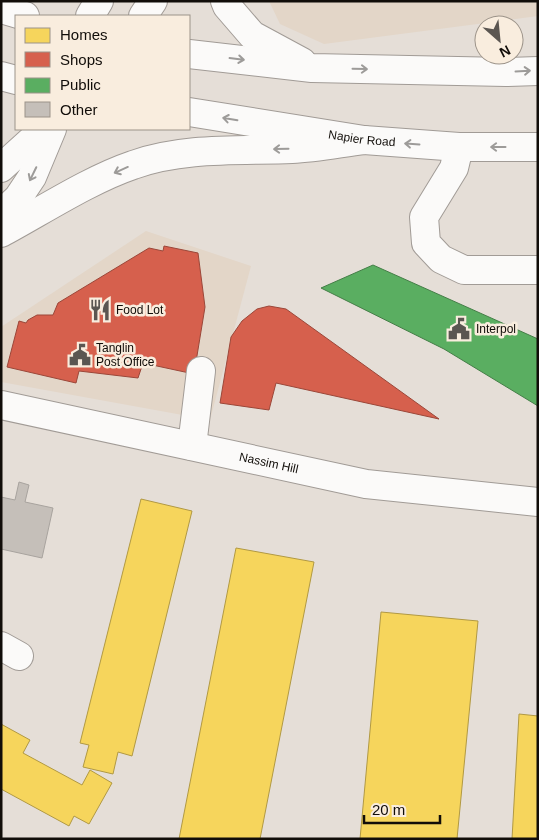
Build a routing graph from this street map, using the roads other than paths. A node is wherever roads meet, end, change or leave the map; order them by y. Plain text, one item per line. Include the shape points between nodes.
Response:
1 (99, 1) edge
2 (153, 1) edge
3 (225, 1) edge
4 (1, 9) edge
5 (22, 15) edge
6 (91, 15) edge
7 (144, 15) edge
8 (190, 54) edge
9 (312, 68) junction
10 (538, 71) edge
11 (1, 76) edge
12 (15, 80) edge
13 (190, 112) edge
14 (43, 130) edge
15 (52, 130) edge
16 (364, 140) junction
17 (459, 147) junction
18 (538, 147) edge
19 (1, 168) edge
20 (1, 214) edge
21 (1, 234) edge
22 (538, 270) edge
23 (201, 371) dead end
24 (1, 405) edge
25 (192, 446) junction
26 (538, 502) edge

1 - 6 main road
2 - 7 main road
3 - 9 main road via 252,35
4 - 5 main road
8 -> 9 main road
9 -> 10 main road
11 - 12 main road
16 -> 13 main road, Napier Road
14 - 19 main road
15 -> 20 main road via 32,176 18,198
17 -> 16 main road, Napier Road
16 -> 21 main road via 294,149 182,154 134,164 102,178
18 -> 17 main road, Napier Road
17 - 22 main road via 454,168 424,217 426,243 441,259 464,270
23 - 25 main road
24 - 25 main road, Nassim Hill
25 - 26 main road, Nassim Hill via 366,484

